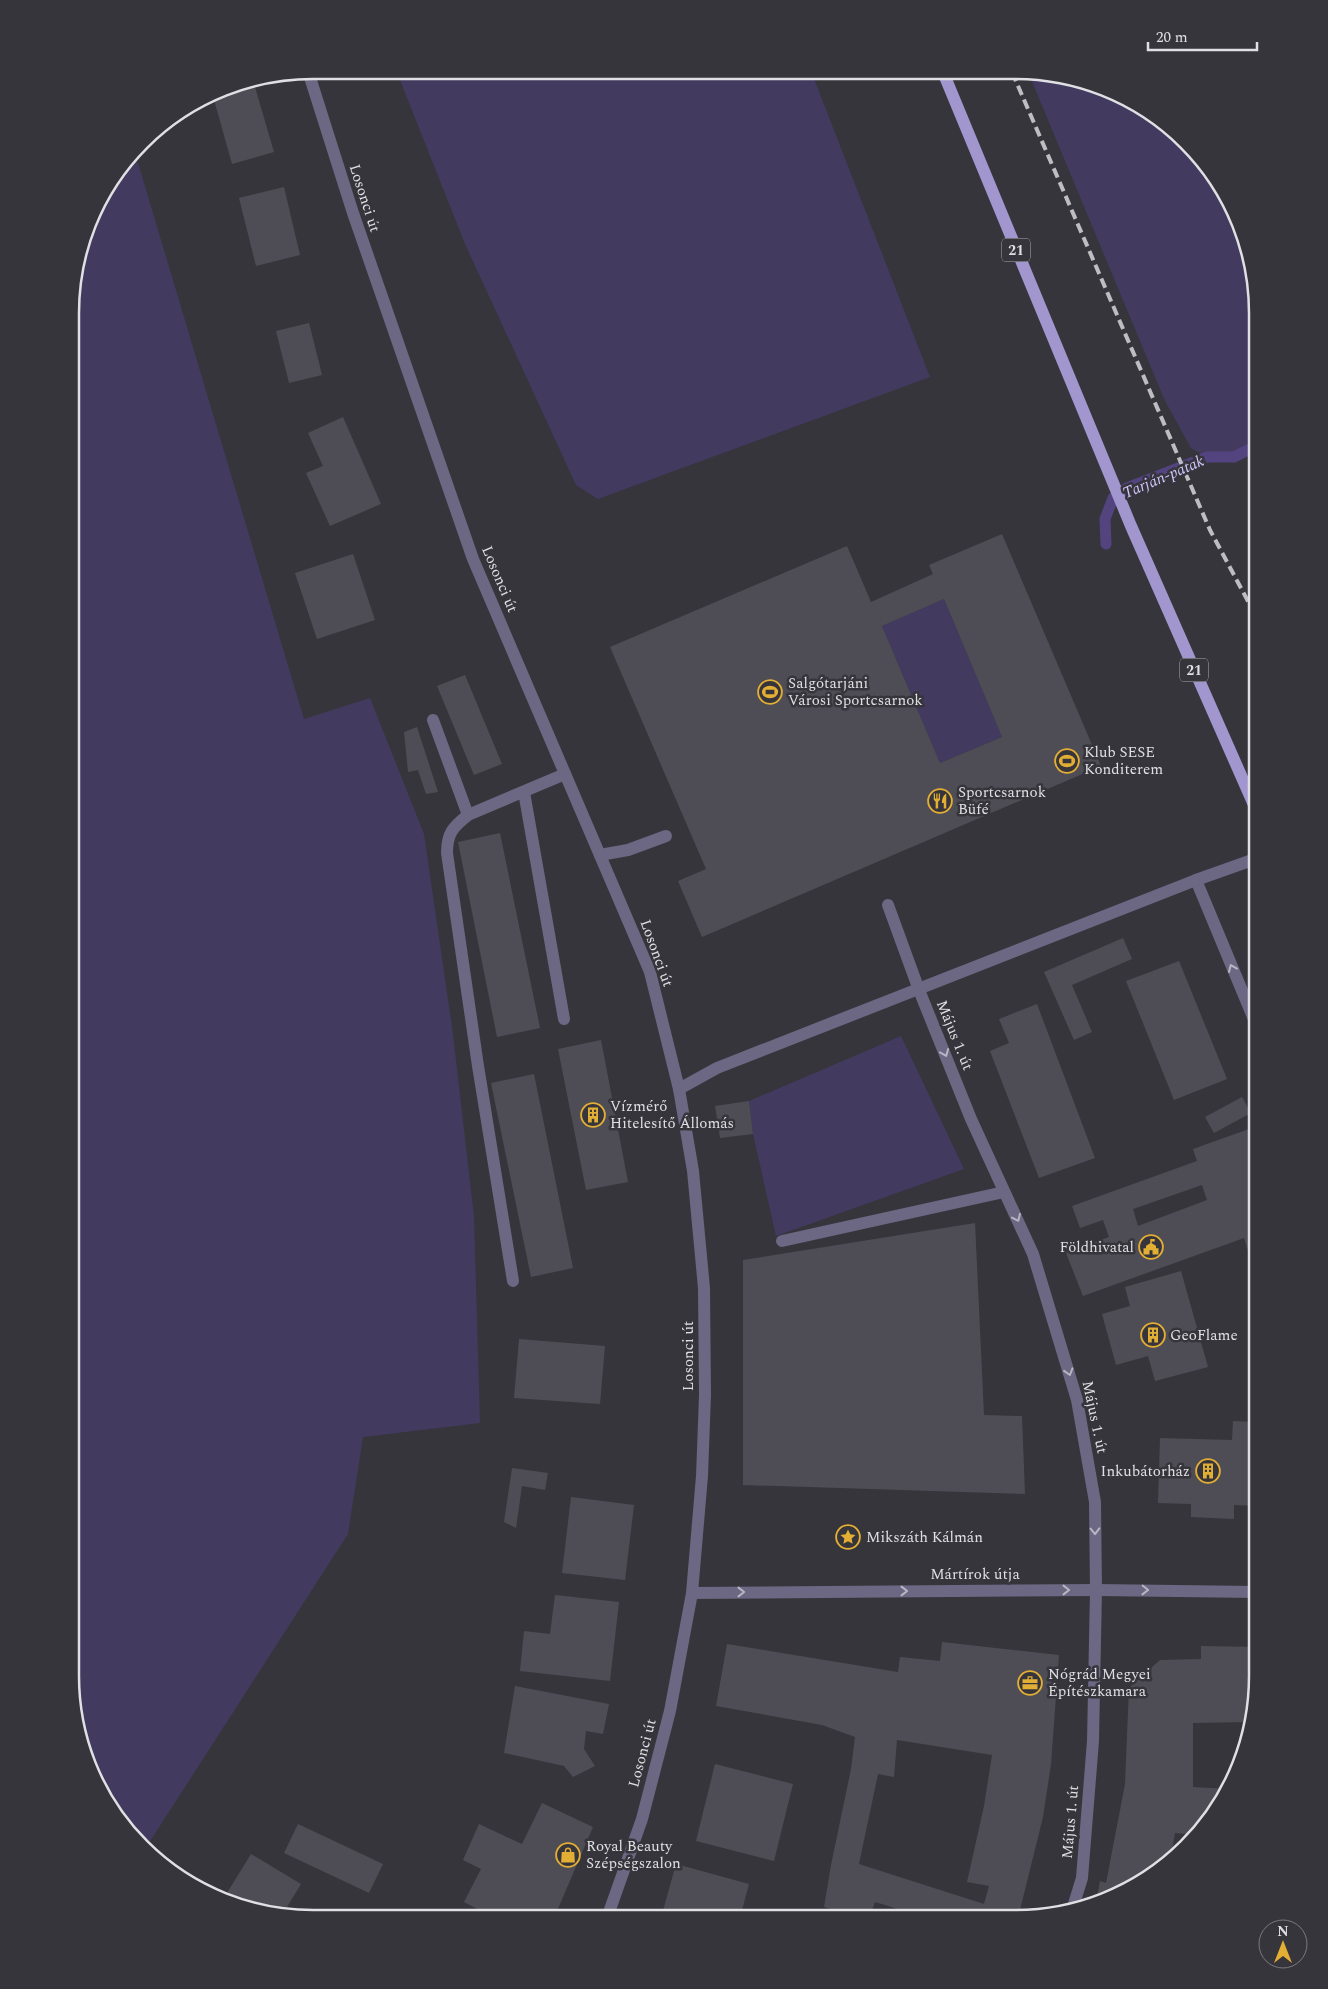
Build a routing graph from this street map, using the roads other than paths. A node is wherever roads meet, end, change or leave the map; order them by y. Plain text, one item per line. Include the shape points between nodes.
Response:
1 (310, 79) edge
2 (946, 79) edge
3 (433, 720) dead end
4 (565, 774) junction
5 (524, 792) junction
6 (1249, 794) edge
7 (468, 815) junction
8 (666, 836) dead end
9 (600, 855) junction
10 (1249, 861) edge
11 (1196, 880) junction
12 (888, 905) dead end
13 (919, 990) junction
14 (1249, 1007) edge
15 (564, 1019) dead end
16 (679, 1089) junction
17 (1004, 1192) junction
18 (782, 1241) dead end
19 (513, 1281) dead end
20 (1096, 1590) junction
21 (692, 1592) junction
22 (1249, 1592) edge
23 (1075, 1902) edge
24 (609, 1910) edge

1 - 4 street, Losonci út via 352,214 473,559
2 - 6 main road, 21 via 1131,526
3 - 7 street
4 - 5 street
4 - 9 street, Losonci út
5 - 7 street
5 - 15 street
7 - 19 street via 455,826 447,839 447,853
8 - 9 street via 628,850
9 - 16 street, Losonci út via 650,972
10 - 11 street
11 - 13 street
14 -> 11 street
12 - 13 street, Május 1. út
13 - 16 street via 717,1068
13 -> 17 street, Május 1. út
16 - 21 street, Losonci út via 693,1171 704,1288 705,1395
17 - 18 street
17 -> 20 street, Május 1. út via 1033,1254 1077,1400 1095,1502
21 -> 20 street, Mártírok útja
20 -> 22 street, Mártírok útja
20 - 23 street, Május 1. út via 1093,1742 1082,1878
21 - 24 street, Losonci út via 670,1711 642,1819

